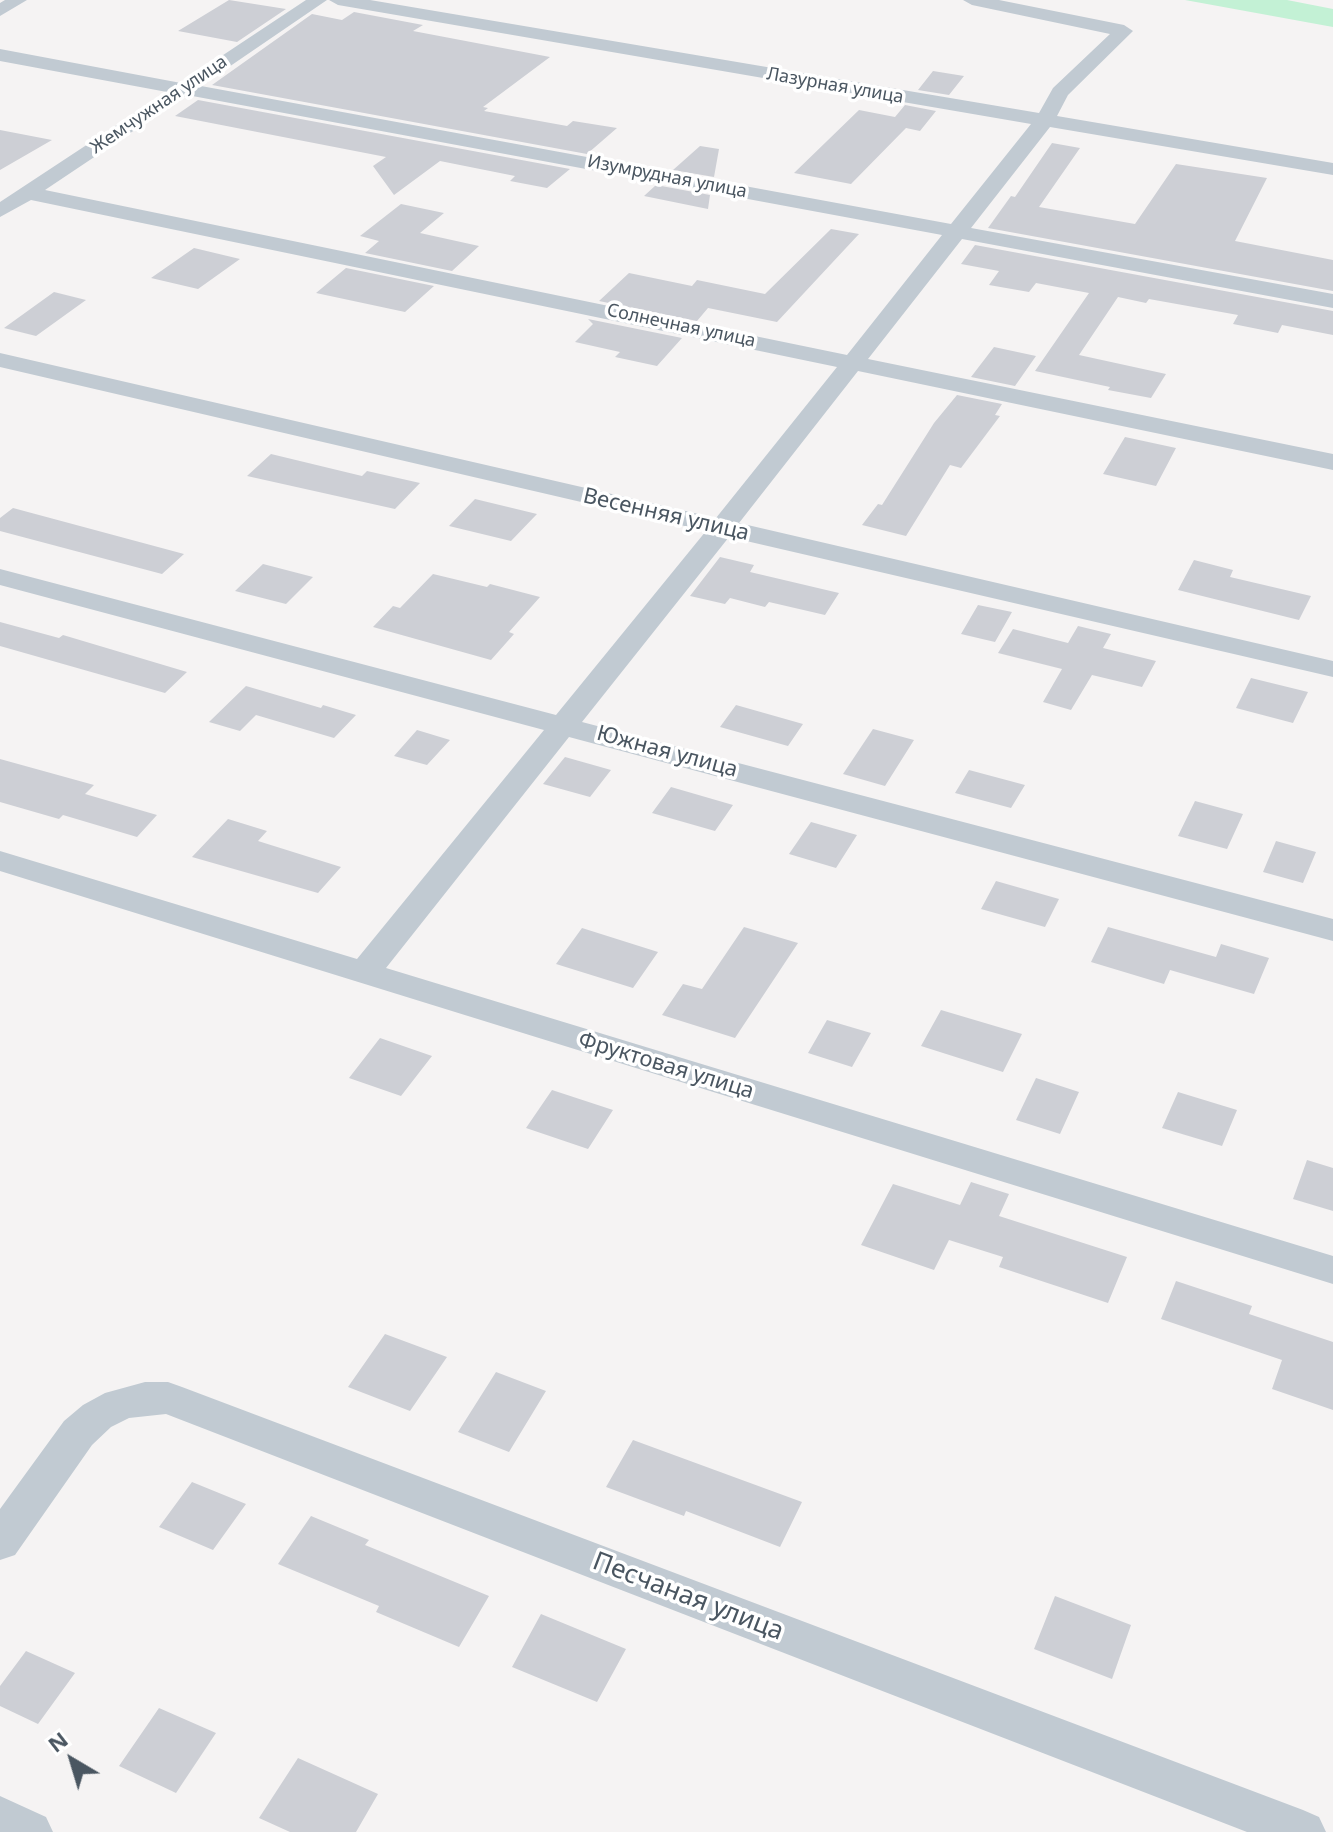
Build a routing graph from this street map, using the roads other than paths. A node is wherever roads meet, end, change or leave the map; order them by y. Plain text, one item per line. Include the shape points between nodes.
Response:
1 (18, 0) edge
2 (318, 0) edge
3 (338, 0) edge
4 (972, 0) edge
5 (0, 11) edge
6 (0, 55) edge
7 (185, 88) junction
8 (1044, 121) junction
9 (1333, 169) edge
10 (28, 193) junction
11 (0, 211) edge
12 (956, 231) junction
13 (1333, 301) edge
14 (0, 360) edge
15 (851, 361) junction
16 (1333, 462) edge
17 (722, 528) junction
18 (0, 577) edge
19 (1333, 669) edge
20 (564, 725) junction
21 (0, 861) edge
22 (1333, 930) edge
23 (364, 973) junction
24 (1333, 1270) edge
25 (0, 1542) edge
26 (0, 1818) edge
27 (30, 1832) edge
28 (1303, 1832) edge

1 - 5 street
2 - 7 street, Жемчужная улица
3 - 8 street, Лазурная улица
4 - 8 street via 1124,31 1060,92
6 - 7 street, Изумрудная улица
7 - 10 street, Жемчужная улица
7 - 12 street, Изумрудная улица
8 - 9 street, Лазурная улица
8 - 12 street
10 - 11 street, Жемчужная улица
10 - 15 street, Солнечная улица
12 - 13 street, Изумрудная улица
12 - 15 street
14 - 17 street, Весенняя улица
15 - 16 street, Солнечная улица
15 - 17 street
17 - 19 street, Весенняя улица
17 - 20 street
18 - 20 street, Южная улица
20 - 22 street, Южная улица
20 - 23 street
21 - 23 street, Фруктовая улица
23 - 24 street, Фруктовая улица
25 - 28 street, Песчаная улица via 78,1433 97,1416 119,1404 168,1398
26 - 27 street

